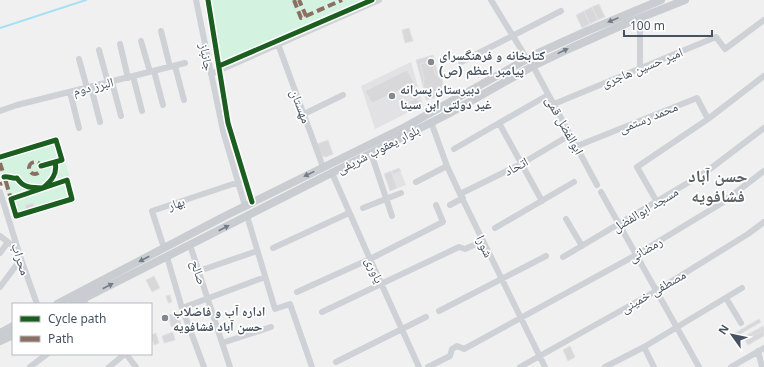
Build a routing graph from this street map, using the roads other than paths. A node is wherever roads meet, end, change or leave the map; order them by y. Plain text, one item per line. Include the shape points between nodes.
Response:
1 (196, 0) edge
2 (379, 0) edge
3 (491, 0) edge
4 (662, 0) edge
5 (685, 0) edge
6 (643, 4) edge
7 (561, 11) dead end
8 (640, 18) junction
9 (764, 20) edge
10 (161, 31) dead end
11 (513, 35) junction
12 (142, 41) dead end
13 (120, 44) dead end
14 (278, 44) junction
15 (99, 50) dead end
16 (79, 59) dead end
17 (527, 59) junction
18 (461, 62) dead end
19 (185, 63) dead end
20 (172, 66) junction
21 (533, 66) junction
22 (640, 68) junction
23 (152, 72) junction
24 (210, 74) junction
25 (764, 76) edge
26 (130, 77) junction
27 (110, 82) junction
28 (89, 87) junction
29 (70, 92) junction
30 (344, 95) dead end
31 (548, 95) junction
32 (184, 100) dead end
33 (554, 104) junction
34 (163, 105) dead end
35 (142, 111) dead end
36 (1, 112) edge
37 (304, 114) junction
38 (428, 114) junction
39 (121, 116) dead end
40 (708, 119) junction
41 (100, 122) dead end
42 (431, 122) junction
43 (499, 123) junction
44 (79, 128) dead end
45 (764, 128) edge
46 (570, 135) junction
47 (577, 146) junction
48 (454, 149) dead end
49 (371, 153) junction
50 (521, 164) junction
51 (447, 166) junction
52 (323, 167) junction
53 (764, 171) edge
54 (332, 173) junction
55 (239, 182) junction
56 (416, 182) dead end
57 (574, 182) dead end
58 (597, 185) dead end
59 (0, 192) edge
60 (601, 192) dead end
61 (401, 193) dead end
62 (462, 196) junction
63 (386, 198) junction
64 (542, 200) junction
65 (657, 202) junction
66 (436, 205) dead end
67 (450, 205) dead end
68 (245, 206) junction
69 (363, 208) dead end
70 (349, 213) junction
71 (246, 216) junction
72 (392, 216) dead end
73 (566, 219) dead end
74 (764, 222) edge
75 (619, 224) junction
76 (495, 228) dead end
77 (0, 236) edge
78 (483, 241) junction
79 (8, 242) junction
80 (190, 245) junction
81 (582, 246) junction
82 (164, 248) junction
83 (273, 248) dead end
84 (18, 249) junction
85 (257, 251) junction
86 (0, 253) edge
87 (546, 256) dead end
88 (636, 256) junction
89 (167, 257) junction
90 (563, 258) dead end
91 (21, 259) junction
92 (370, 259) junction
93 (199, 271) junction
94 (265, 277) junction
95 (501, 279) junction
96 (381, 284) junction
97 (0, 287) edge
98 (742, 288) dead end
99 (656, 291) junction
100 (297, 292) dead end
101 (207, 298) junction
102 (726, 298) junction
103 (83, 299) edge
104 (37, 303) edge
105 (62, 303) edge
106 (182, 308) junction
107 (439, 311) dead end
108 (322, 312) dead end
109 (426, 318) dead end
110 (521, 319) junction
111 (741, 323) dead end
112 (12, 327) edge
113 (271, 327) dead end
114 (676, 327) junction
115 (402, 330) junction
116 (0, 333) edge
117 (12, 335) edge
118 (0, 341) edge
119 (222, 343) junction
120 (644, 347) junction
121 (761, 350) edge
122 (46, 355) edge
123 (124, 355) edge
124 (126, 355) edge
125 (540, 356) junction
126 (336, 362) dead end
127 (30, 367) edge
128 (109, 367) edge
129 (136, 367) edge
130 (204, 367) edge
131 (230, 367) edge
132 (312, 367) edge
133 (420, 367) edge
134 (428, 367) edge
135 (520, 367) edge
136 (545, 367) edge
137 (606, 367) edge
138 (654, 367) edge
139 (699, 367) edge
140 (731, 367) edge
141 (762, 367) edge

1 - 24 street, جانباز
2 - 14 street
3 - 11 street
4 - 6 main road, بلوار یعقوب شریفی
5 - 8 main road, بلوار یعقوب شریفی
6 - 8 main road
6 -> 17 main road, بلوار یعقوب شریفی
7 - 11 street
21 -> 8 main road, بلوار یعقوب شریفی
8 - 22 street
9 - 22 street, امیر حسین هاجری via 725,49 716,37
10 - 20 street
11 - 17 street
11 - 18 street
12 - 23 street
13 - 26 street
14 - 24 street
14 - 37 street, مهستان
15 - 27 street
16 - 28 street
17 - 38 main road, بلوار یعقوب شریفی
19 - 20 street, البرز دوم
20 - 23 street, البرز دوم
20 - 32 street
21 - 31 street, ابوالفضل قمی
21 - 42 main road, بلوار یعقوب شریفی
22 - 33 street, امیر حسین هاجری
23 - 26 street, البرز دوم
23 - 34 street
24 - 55 street, جانباز via 223,131
25 - 40 street
26 - 27 street, البرز دوم
26 - 35 street
27 - 28 street, البرز دوم
27 - 39 street
28 - 29 street, البرز دوم
28 - 41 street
29 - 36 street, البرز دوم via 17,105
29 - 44 street
30 - 37 street
31 - 33 street, ابوالفضل قمی
31 - 43 street
33 - 46 street, ابوالفضل قمی
37 - 52 street, مهستان
38 - 42 main road
38 - 52 main road, بلوار یعقوب شریفی
40 - 47 street, محمد رستمی via 697,98
40 - 65 street via 637,167
42 - 49 main road, بلوار یعقوب شریفی
42 - 51 street, شورا
43 - 48 street
43 - 50 street
45 - 65 street, مسجد ابوالفضل via 706,172
46 - 47 street, ابوالفضل قمی
46 - 50 street, اتحاد
47 - 58 street, ابوالفضل قمی
49 - 54 main road, بلوار یعقوب شریفی
49 - 63 street
50 - 62 street, اتحاد
50 - 64 street
51 - 56 street
51 - 62 street, شورا
52 - 54 main road
52 -> 68 main road, بلوار یعقوب شریفی
53 - 88 street, رمضانی via 722,203
54 - 70 street, یاوری
54 - 71 main road, بلوار یعقوب شریفی
55 - 68 street, جانباز
55 - 82 street, بهار via 152,211
57 - 64 street
59 - 84 street, محراب
60 - 75 street
61 - 63 street
62 - 67 street, اتحاد
62 - 78 street, شورا
63 - 69 street
63 - 72 street
64 - 76 street
65 - 75 street, مسجد ابوالفضل
66 - 92 street via 443,222
68 - 71 main road
68 - 82 main road, بلوار یعقوب شریفی
70 - 83 street
70 - 92 street, یاوری
80 -> 71 main road, بلوار یعقوب شریفی
71 - 85 street
73 - 81 street
74 - 99 street, مصطفی خمینی
75 - 81 street, مسجد ابوالفضل
75 - 88 street
77 - 79 street
78 - 95 street, شورا
78 - 96 street via 465,249 459,248
79 - 84 street
79 - 86 street
80 - 89 main road, بلوار یعقوب شریفی
80 - 93 street, صالح
81 - 90 street, مسجد ابوالفضل
82 -> 103 main road, بلوار یعقوب شریفی
84 - 91 street, محراب
85 - 93 street
85 - 94 street
87 - 95 street
88 - 99 street
88 - 110 street, رمضانی
103 -> 89 main road, بلوار یعقوب شریفی
89 - 106 street
91 - 97 street
91 - 104 street, محراب
92 - 96 street, یاوری
92 - 100 street
93 - 101 street, صالح
94 - 101 street
94 - 132 street via 275,309 290,304
95 - 107 street
95 - 110 street, شورا
96 - 108 street
96 - 115 street, یاوری
98 - 102 street
99 - 114 street
99 - 125 street, مصطفی خمینی
101 - 106 street
101 - 119 street, صالح
102 - 111 street
102 - 114 street
103 - 105 main road, بلوار یعقوب شریفی
106 - 130 street
109 - 115 street
110 - 125 street, شورا
110 - 134 street, رمضانی via 464,349 457,346 452,349 450,356
112 - 116 main road
113 - 119 street
114 - 120 street
114 - 139 street
115 - 126 street
115 - 133 street, یاوری
117 - 118 main road
119 - 131 street, صالح
120 - 137 street
120 - 138 street
121 - 140 street
121 - 141 street
122 - 127 street
123 - 128 street
124 - 129 street
125 - 135 street, مصطفی خمینی
125 - 136 street, شورا

